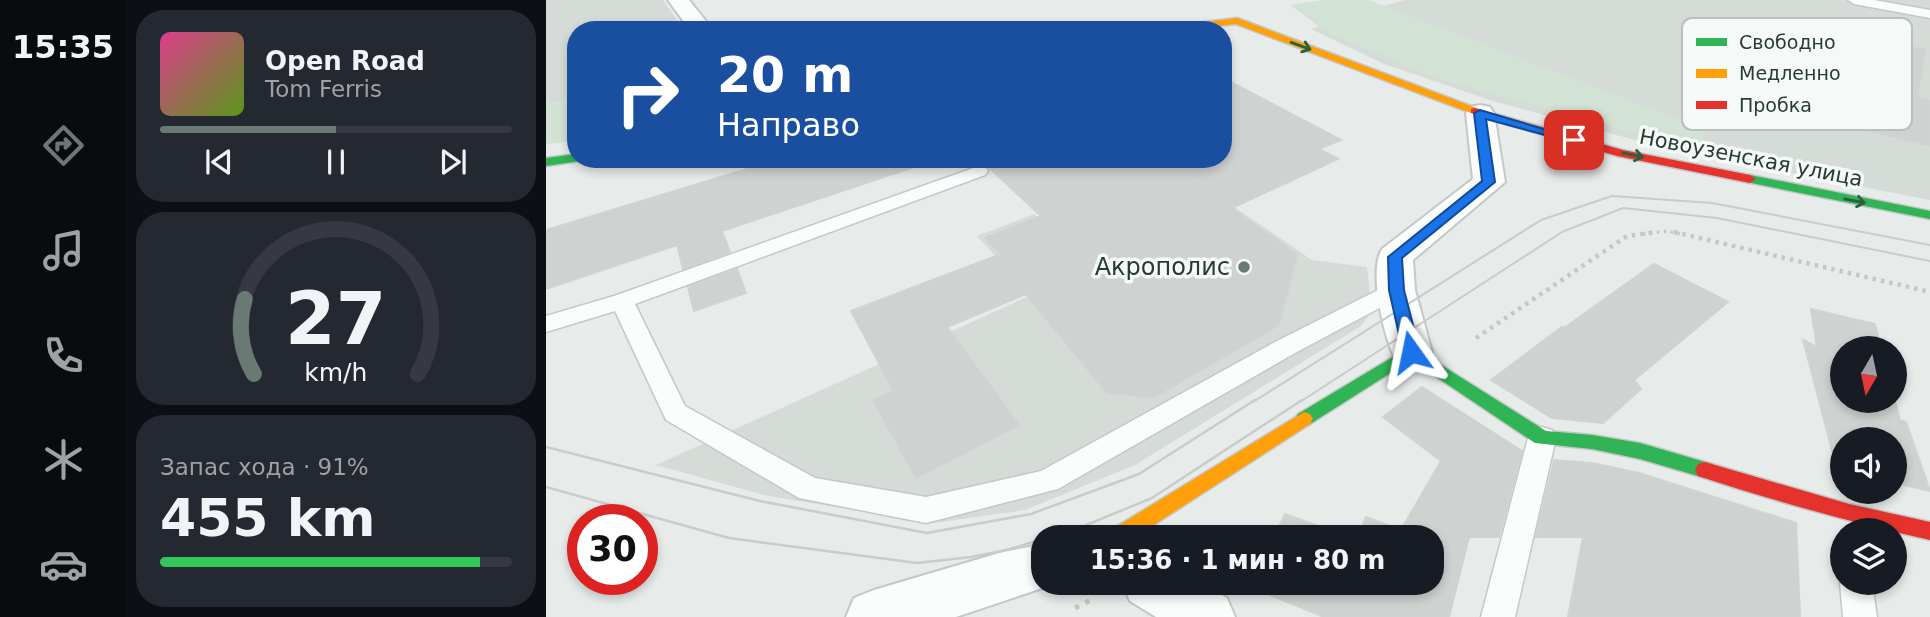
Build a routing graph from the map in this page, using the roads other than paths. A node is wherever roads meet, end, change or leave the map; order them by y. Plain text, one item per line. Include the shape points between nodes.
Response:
1 (678, 0) edge
2 (1854, 0) edge
3 (1930, 14) edge
4 (695, 21) edge
5 (1208, 21) edge
6 (1480, 113) junction
7 (567, 159) edge
8 (546, 162) edge
9 (979, 171) dead end
10 (1930, 215) edge
11 (1396, 290) junction
12 (622, 300) junction
13 (546, 324) edge
14 (1422, 360) junction
15 (1542, 438) junction
16 (1838, 518) edge
17 (1139, 525) edge
18 (1907, 528) edge
19 (1930, 531) edge
20 (1031, 568) edge
21 (1145, 595) edge
22 (1857, 595) edge
23 (874, 617) edge
24 (1207, 617) edge
25 (1498, 617) edge
26 (1860, 617) edge

1 - 4 street
2 - 3 lane
5 -> 6 main road, Новоузенская улица via 1242,16
6 -> 10 main road, Новоузенская улица via 1621,153
6 - 11 street via 1489,182 1395,257
7 - 8 main road
9 - 12 lane
11 - 12 lane via 1048,481 926,510 809,489 675,412
11 - 14 street
12 - 13 lane
14 - 15 main road
14 - 17 main road
15 - 16 main road via 1640,451
15 - 25 lane
18 - 19 main road
20 - 23 street
21 - 24 street
22 - 26 lane

